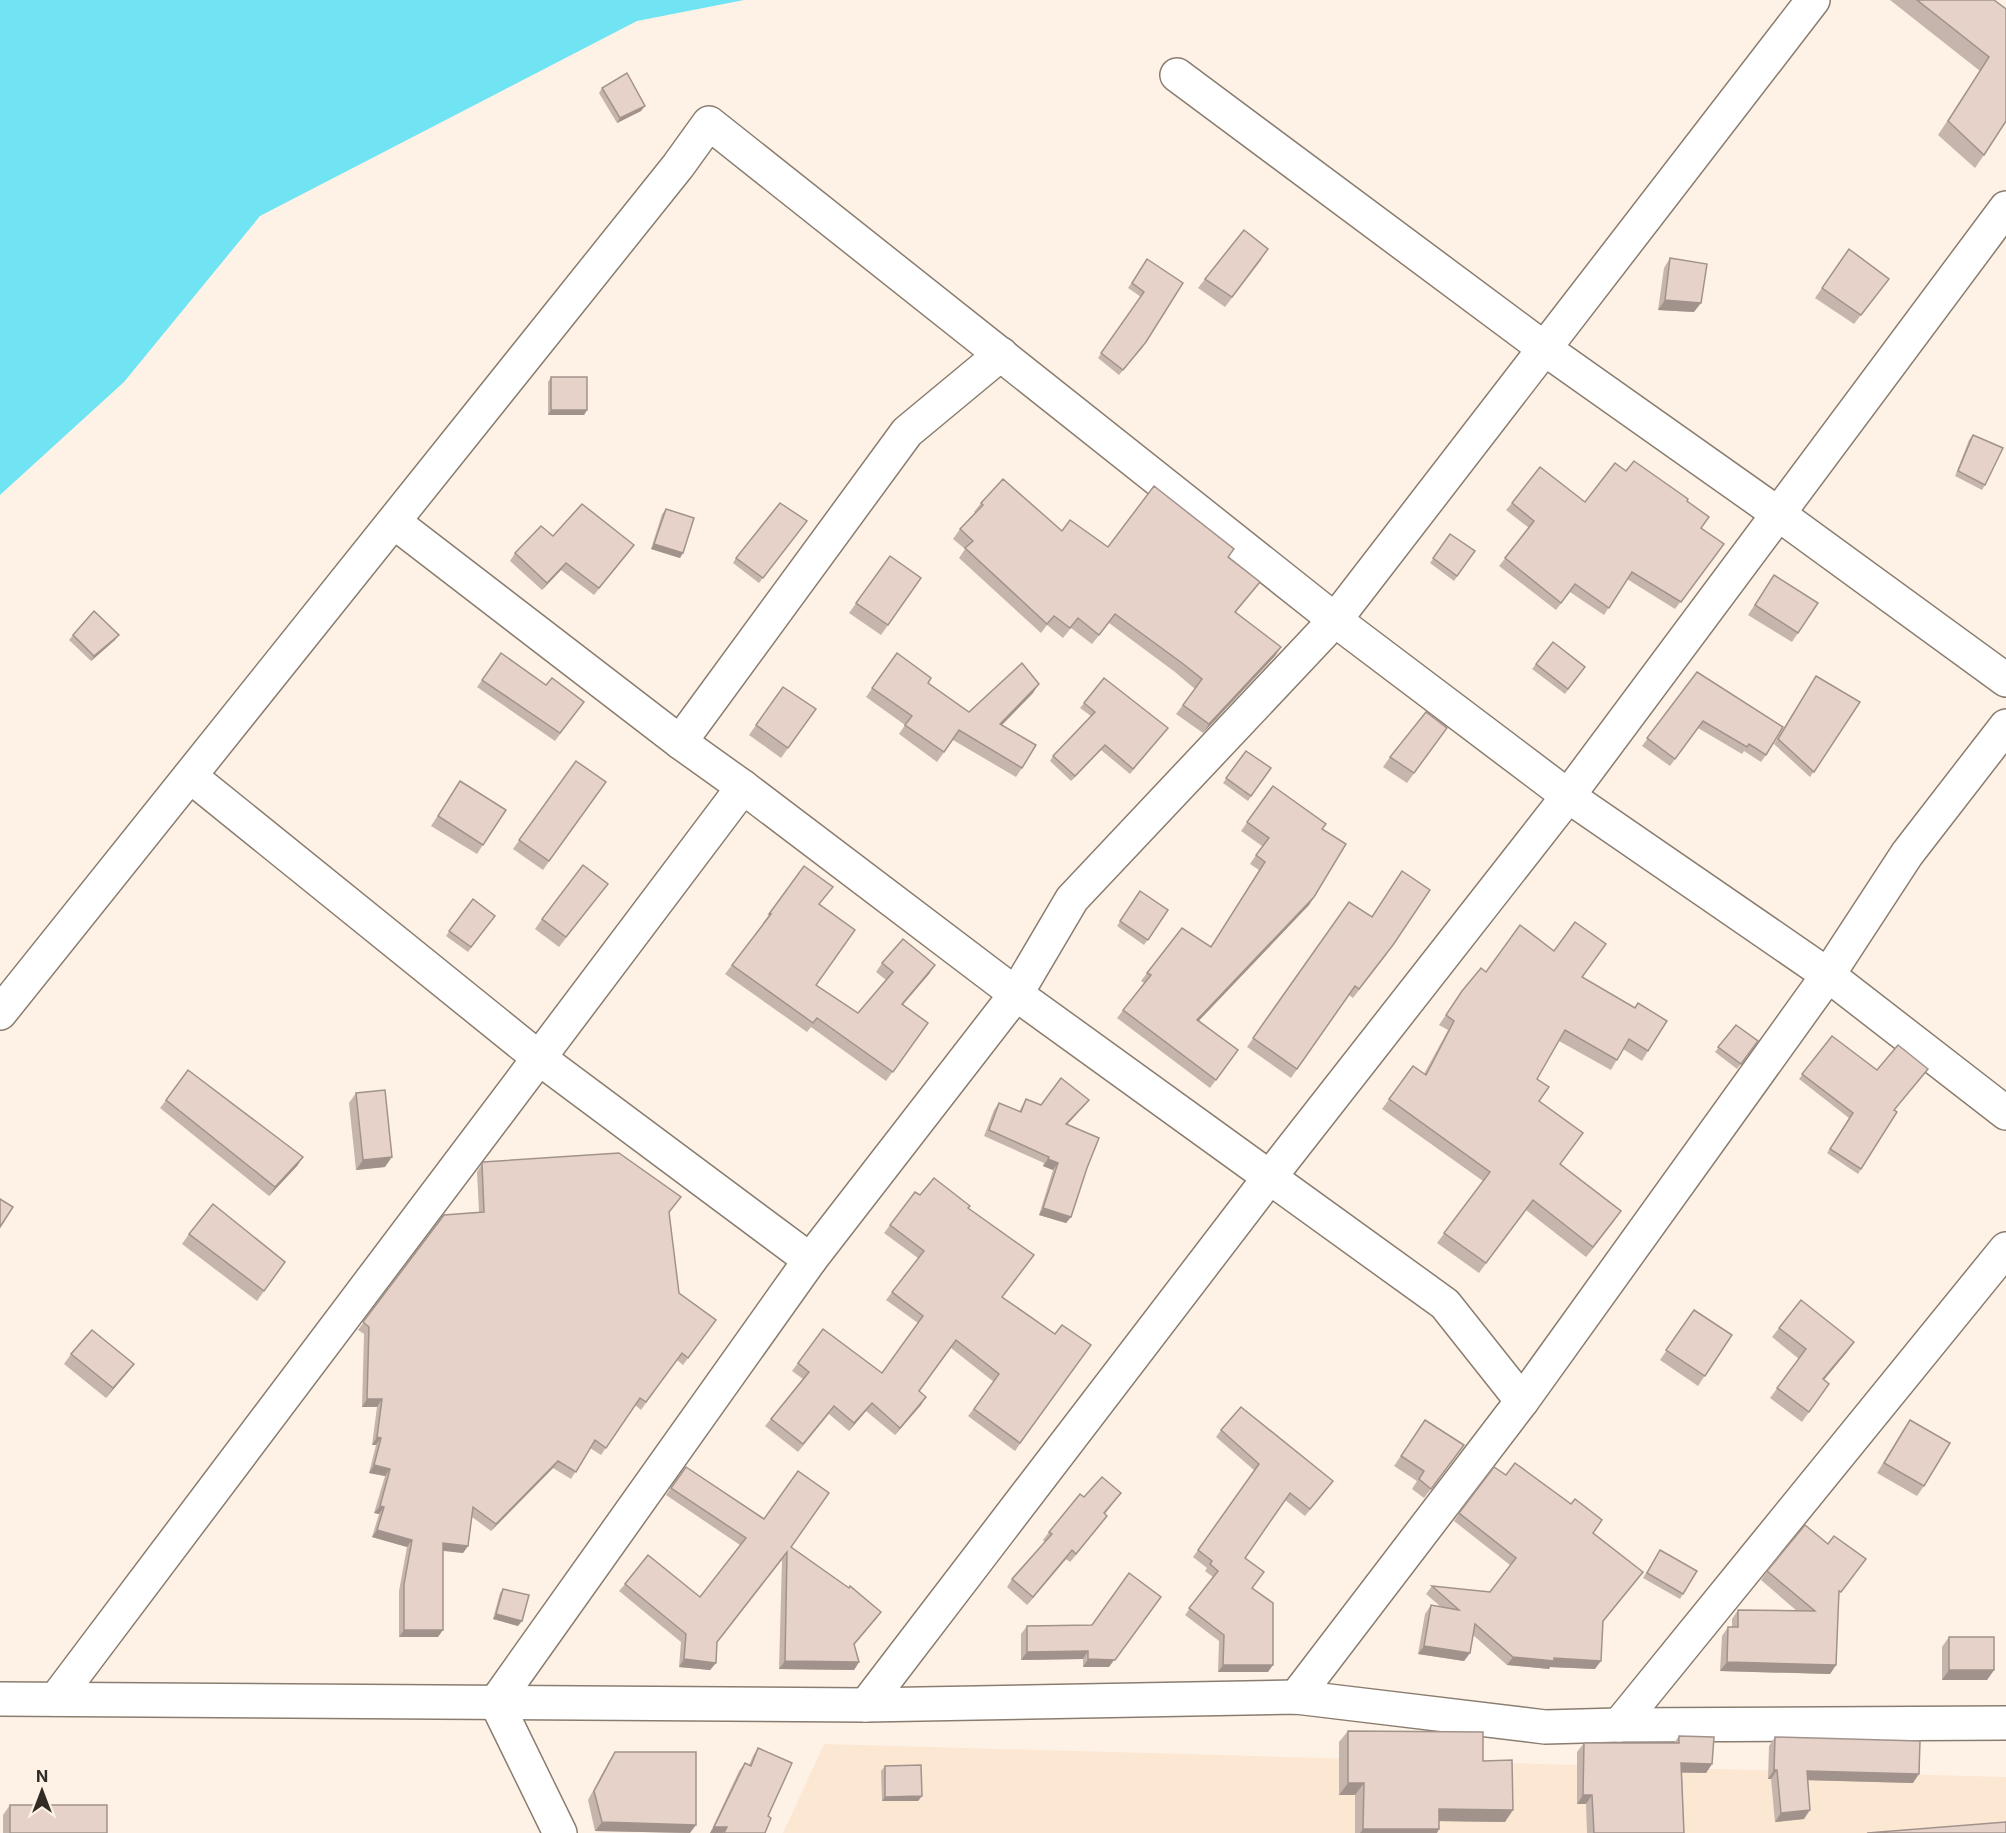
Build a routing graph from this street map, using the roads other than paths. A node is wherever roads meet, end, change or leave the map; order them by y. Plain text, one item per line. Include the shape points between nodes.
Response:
1 (1813, 0) edge
2 (1177, 75) dead end
3 (2006, 208) edge
4 (1545, 348) junction
5 (1001, 354) junction
6 (1778, 513) junction
7 (394, 522) junction
8 (1335, 620) junction
9 (2006, 680) edge
10 (2006, 726) edge
11 (680, 742) junction
12 (190, 777) junction
13 (743, 787) junction
14 (1568, 796) junction
15 (1828, 975) junction
16 (1016, 994) junction
17 (0, 1013) edge
18 (539, 1058) junction
19 (2006, 1113) edge
20 (1269, 1178) junction
21 (2006, 1249) edge
22 (810, 1260) junction
23 (1522, 1401) junction
24 (1296, 1697) junction
25 (0, 1699) edge
26 (56, 1699) junction
27 (496, 1702) junction
28 (866, 1705) junction
29 (2006, 1723) edge
30 (1619, 1725) junction
31 (560, 1833) edge

1 - 4 street
2 - 4 street
3 - 6 street
4 - 6 street
4 - 8 street
5 - 7 street via 709,123
5 - 8 street
5 - 11 street via 907,432
6 - 9 street
6 - 14 street
7 - 11 street
7 - 12 street
8 - 14 street
8 - 16 street via 1072,898
10 - 15 street via 1907,854
11 - 13 street
12 - 17 street
12 - 18 street
13 - 16 street
13 - 18 street
14 - 15 street
14 - 20 street
15 - 19 street
15 - 23 street
16 - 20 street
16 - 22 street
18 - 22 street
18 - 26 street
20 - 23 street via 1445,1304
20 - 28 street
21 - 30 street
22 - 27 street
23 - 24 street
24 - 28 street
24 - 30 street via 1545,1727
25 - 26 street
26 - 27 street
27 - 28 street
27 - 31 street
29 - 30 street

